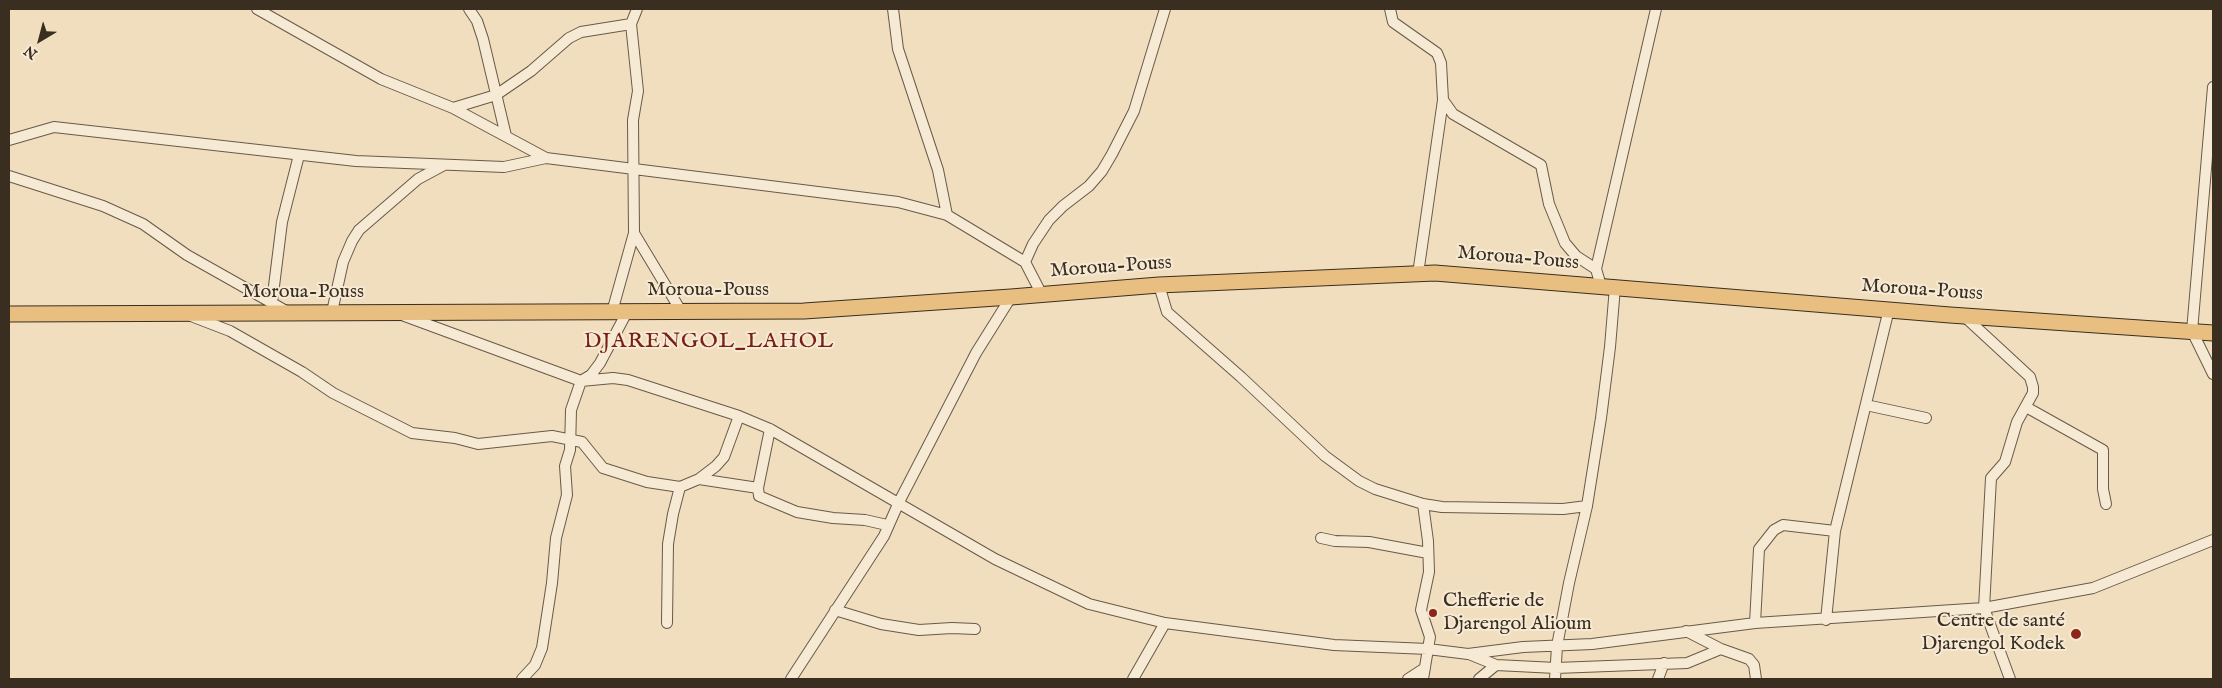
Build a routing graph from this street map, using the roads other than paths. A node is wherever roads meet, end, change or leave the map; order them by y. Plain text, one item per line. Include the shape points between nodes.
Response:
1 (257, 9) edge
2 (469, 9) edge
3 (637, 9) edge
4 (893, 9) edge
5 (1165, 9) edge
6 (1390, 9) edge
7 (1656, 9) edge
8 (631, 24) junction
9 (2213, 87) edge
10 (496, 95) junction
11 (1443, 100) junction
12 (453, 108) junction
13 (506, 136) junction
14 (9, 140) edge
15 (298, 155) junction
16 (546, 158) junction
17 (445, 165) junction
18 (632, 169) junction
19 (9, 176) edge
20 (947, 215) junction
21 (634, 233) junction
22 (1025, 262) junction
23 (1596, 269) junction
24 (1418, 274) junction
25 (1159, 284) junction
26 (1608, 286) junction
27 (1041, 293) junction
28 (1011, 297) junction
29 (272, 302) junction
30 (1889, 309) junction
31 (181, 312) junction
32 (288, 312) junction
33 (332, 312) junction
34 (619, 312) junction
35 (681, 312) junction
36 (9, 314) edge
37 (399, 314) junction
38 (1963, 315) junction
39 (2192, 331) junction
40 (2213, 333) edge
41 (2213, 374) edge
42 (581, 381) junction
43 (1866, 405) junction
44 (2026, 407) junction
45 (739, 416) junction
46 (1926, 418) dead end
47 (770, 429) junction
48 (571, 439) junction
49 (699, 480) junction
50 (680, 486) junction
51 (758, 488) junction
52 (899, 502) junction
53 (1423, 504) junction
54 (2106, 504) dead end
55 (1587, 506) junction
56 (887, 525) junction
57 (1835, 531) junction
58 (1320, 538) dead end
59 (2213, 540) edge
60 (1428, 554) junction
61 (1984, 608) junction
62 (835, 610) junction
63 (1826, 620) junction
64 (667, 623) dead end
65 (1165, 623) junction
66 (1756, 624) junction
67 (975, 630) dead end
68 (1686, 632) junction
69 (1557, 646) junction
70 (1428, 649) junction
71 (1721, 649) junction
72 (1468, 654) junction
73 (1664, 663) junction
74 (1496, 665) junction
75 (1424, 668) junction
76 (1556, 668) junction
77 (522, 679) edge
78 (791, 679) edge
79 (1133, 679) edge
80 (1408, 679) edge
81 (1423, 679) edge
82 (1480, 679) edge
83 (1554, 679) edge
84 (1658, 679) edge
85 (1756, 679) edge
86 (2010, 679) edge

1 - 12 street via 381,79
2 - 10 street via 483,39
3 - 8 street
4 - 20 street via 898,49 938,170
5 - 22 street via 1134,111 1109,159 1089,186 1049,220
6 - 11 street via 1393,22 1437,53 1441,63
7 - 23 street
8 - 10 street via 588,31 569,38 531,71
8 - 18 street via 638,91 633,120
9 - 39 street
10 - 12 street
10 - 13 street
11 - 23 street via 1460,120 1541,165 1549,204 1565,243 1576,256
11 - 24 street
12 - 13 street
13 - 16 street
14 - 15 street via 54,127
15 - 17 street
15 - 29 street via 282,222
16 - 17 street via 511,166
16 - 18 street
17 - 33 street via 418,179 359,230 343,262
18 - 20 street via 898,202
18 - 21 street
19 - 29 street via 103,206 144,224 187,255
20 - 22 street
21 - 34 street
21 - 35 street
22 - 27 street
23 - 26 street
24 - 25 main road, Moroua-Pouss
24 - 26 main road, Moroua-Pouss
25 - 27 main road, Moroua-Pouss
25 - 53 street via 1167,312 1242,377 1324,456 1375,489
26 - 30 main road, Moroua-Pouss
26 - 55 street via 1610,348
27 - 28 main road, Moroua-Pouss
28 - 35 main road, Moroua-Pouss via 804,310
28 - 52 street via 976,353
29 - 32 street
30 - 38 main road, Moroua-Pouss
30 - 43 street
31 - 32 main road, Moroua-Pouss
31 - 36 main road, Moroua-Pouss
31 - 48 street via 230,331 333,393 412,433 478,444 546,436
32 - 33 main road, Moroua-Pouss
33 - 37 main road, Moroua-Pouss
34 - 35 main road, Moroua-Pouss
34 - 37 main road, Moroua-Pouss
34 - 42 street via 600,363 591,375
37 - 42 street
38 - 39 main road, Moroua-Pouss
38 - 44 street via 2030,377 2033,393
39 - 40 main road, Moroua-Pouss
39 - 41 street
42 - 45 street via 628,380
42 - 48 street via 571,410
43 - 46 street
43 - 57 street
44 - 54 street via 2103,450
44 - 61 street via 2017,422 2005,462 1991,478
45 - 47 street
45 - 49 street via 724,457
47 - 51 street
47 - 52 street
48 - 50 street via 582,442 598,464 609,472
48 - 77 street via 565,466 566,495 556,538 542,648 535,665
49 - 50 street
49 - 51 street
50 - 64 street via 668,544
51 - 56 street via 759,496 788,509
52 - 56 street
52 - 65 street via 995,559 1089,604
53 - 55 street via 1454,509
53 - 60 street
55 - 69 street
56 - 62 street via 884,536
57 - 63 street
57 - 66 street via 1783,524 1774,530 1759,549
58 - 60 street via 1369,542
59 - 61 street via 2093,588
60 - 70 street via 1428,582 1421,610 1429,629
61 - 63 street
61 - 86 street
62 - 67 street via 910,629
62 - 78 street
63 - 66 street
65 - 70 street via 1334,645
65 - 79 street
66 - 68 street
68 - 69 street
68 - 71 street
69 - 72 street
69 - 76 street
70 - 72 street
70 - 75 street
71 - 73 street via 1687,663
71 - 85 street via 1749,659 1754,665
72 - 74 street
73 - 76 street
73 - 84 street
74 - 76 street
74 - 82 street
75 - 80 street
75 - 81 street
76 - 83 street

